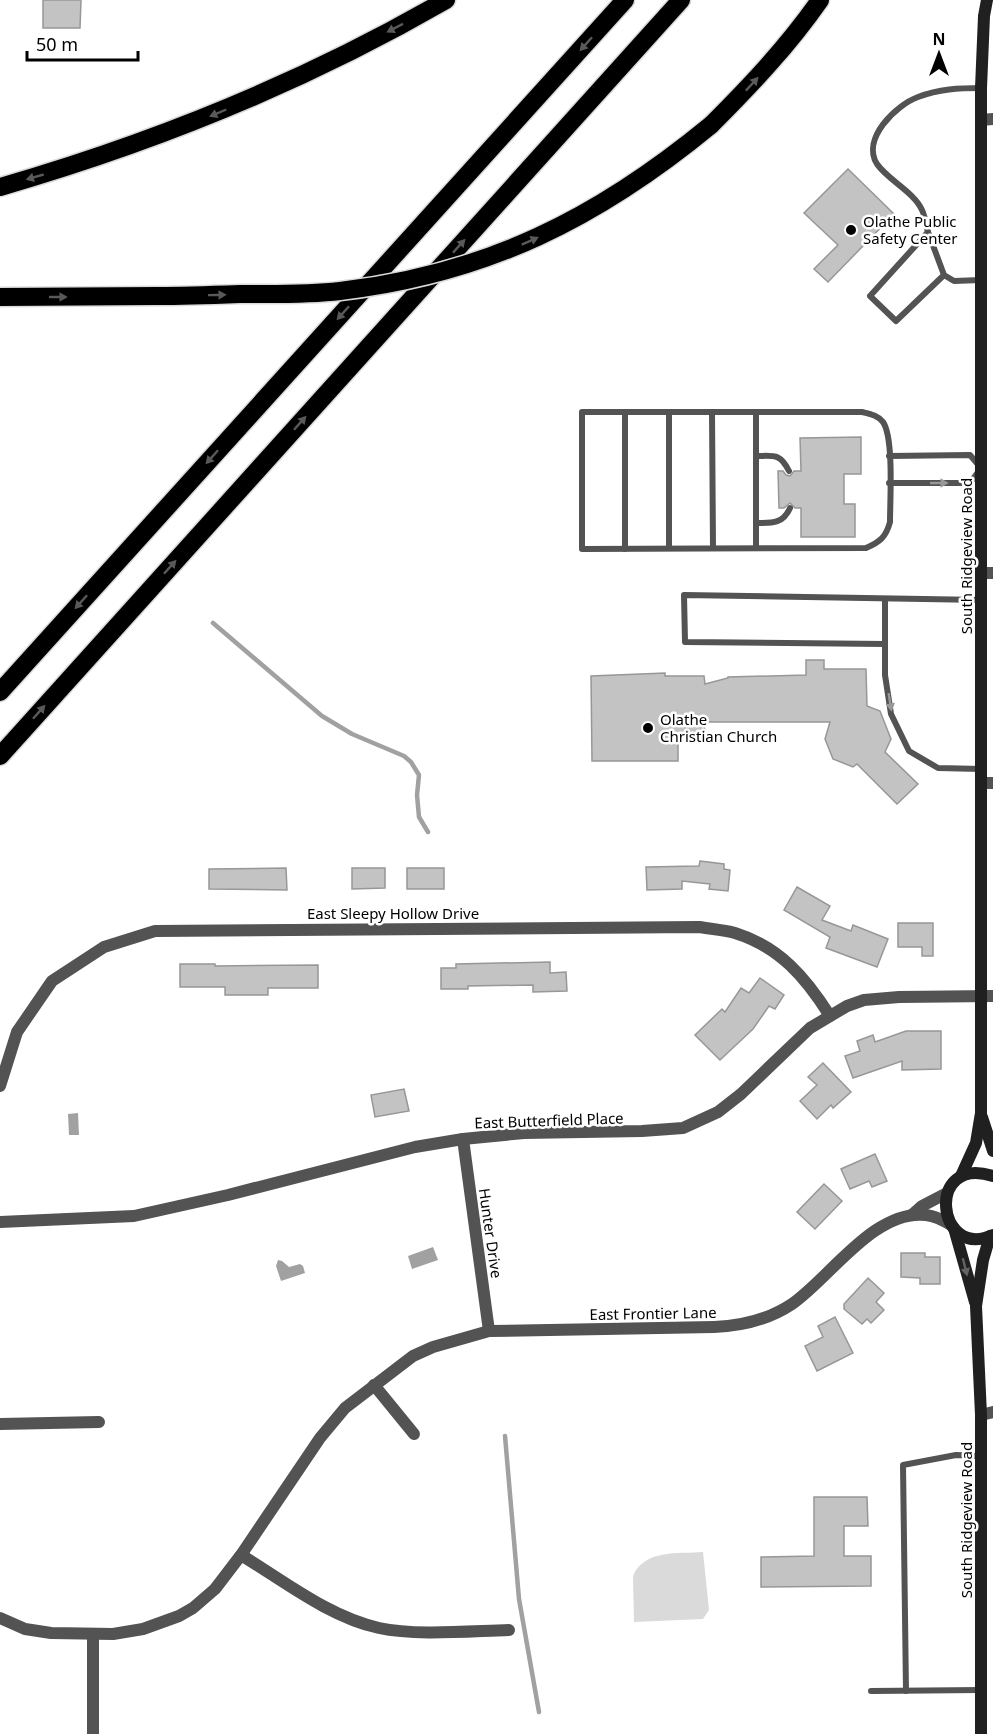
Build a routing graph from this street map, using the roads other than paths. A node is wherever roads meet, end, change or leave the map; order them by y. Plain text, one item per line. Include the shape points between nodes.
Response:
1 (446, 0) edge
2 (625, 0) edge
3 (681, 0) edge
4 (820, 0) edge
5 (987, 0) edge
6 (981, 88) junction
7 (987, 120) edge
8 (0, 188) edge
9 (928, 232) junction
10 (944, 275) junction
11 (981, 280) junction
12 (0, 297) edge
13 (625, 412) junction
14 (669, 412) junction
15 (712, 412) junction
16 (756, 412) junction
17 (756, 456) junction
18 (889, 456) junction
19 (981, 468) junction
20 (789, 471) dead end
21 (889, 483) junction
22 (790, 508) dead end
23 (756, 524) junction
24 (712, 548) junction
25 (756, 548) junction
26 (625, 549) junction
27 (669, 549) junction
28 (987, 573) edge
29 (885, 599) junction
30 (982, 600) junction
31 (885, 644) junction
32 (0, 692) edge
33 (0, 756) edge
34 (981, 769) junction
35 (987, 783) edge
36 (987, 996) edge
37 (830, 1016) junction
38 (0, 1086) edge
39 (981, 1113) junction
40 (463, 1139) junction
41 (993, 1151) edge
42 (961, 1176) junction
43 (993, 1176) edge
44 (947, 1193) junction
45 (911, 1215) junction
46 (0, 1222) edge
47 (953, 1226) junction
48 (992, 1236) edge
49 (976, 1306) junction
50 (489, 1331) junction
51 (374, 1385) junction
52 (987, 1414) edge
53 (99, 1422) dead end
54 (0, 1424) edge
55 (414, 1434) dead end
56 (981, 1456) junction
57 (241, 1555) junction
58 (0, 1618) edge
59 (509, 1630) dead end
60 (93, 1634) junction
61 (981, 1690) junction
62 (871, 1691) dead end
63 (906, 1691) junction
64 (93, 1734) edge
65 (981, 1734) edge

1 -> 8 highway via 272,90 202,120
2 -> 32 highway
33 -> 3 highway
12 -> 4 highway, bridge via 339,292 421,278 471,264 596,208 677,153 765,70
5 - 6 main road, South Ridgeview Road
6 - 7 main road, South Ridgeview Road
6 - 9 lane via 943,90 915,98 878,130 873,144 876,163 922,209
7 - 11 main road, South Ridgeview Road
9 - 10 lane
9 - 10 lane via 870,296 896,321
10 - 11 lane via 954,281
11 - 19 main road, South Ridgeview Road
13 - 14 lane
13 - 26 lane
13 - 26 lane via 582,412 582,549
14 - 15 lane
14 - 27 lane
15 - 16 lane
15 - 24 lane
16 - 17 lane
16 - 18 lane via 874,415 883,422 889,436
17 - 20 lane via 778,457
17 - 23 lane
18 - 19 lane via 970,455
18 - 21 lane
21 -> 19 lane via 970,483
19 - 28 main road, South Ridgeview Road
21 - 25 lane via 890,522 879,543 866,548
22 - 23 lane via 782,520
23 - 25 lane
24 - 25 lane
24 - 27 lane
26 - 27 lane
28 - 30 main road, South Ridgeview Road
29 - 30 lane
29 - 31 lane
29 - 31 lane via 684,595 686,642
30 - 34 main road, South Ridgeview Road
31 -> 34 lane via 891,714 909,751 938,768
34 - 35 main road, South Ridgeview Road
35 - 36 main road, South Ridgeview Road
36 - 37 street, East Butterfield Place via 864,1000
36 - 39 main road, South Ridgeview Road
37 - 38 street, East Sleepy Hollow Drive via 814,990 786,961 752,939 699,927 155,931 104,947 52,981 17,1032
37 - 40 street, East Butterfield Place via 810,1028 734,1100 683,1128
39 - 41 main road
39 - 42 main road via 976,1143
40 - 46 street, East Butterfield Place via 415,1147 134,1216
40 - 50 street, Hunter Drive
42 - 43 main road via 983,1172
42 - 44 main road
44 - 45 street, East Frontier Lane
44 - 47 main road via 946,1215
45 - 47 street via 936,1217
45 - 50 street, East Frontier Lane via 862,1240 792,1304 751,1322 714,1327
47 - 48 main road via 969,1237
47 -> 49 main road
48 - 49 main road via 983,1260
49 - 52 main road, South Ridgeview Road
50 - 51 street, East Frontier Lane via 413,1356
51 - 55 street
51 - 57 street, East Frontier Lane via 333,1421
52 - 56 main road, South Ridgeview Road
53 - 54 street
56 - 61 main road, South Ridgeview Road
56 - 63 lane via 956,1455 903,1465
57 - 59 street via 357,1622 404,1631
57 - 60 street, East Frontier Lane via 204,1600 179,1616 143,1629
58 - 60 street, East Frontier Lane via 25,1629
60 - 64 street
61 - 63 lane
61 - 65 main road, South Ridgeview Road
62 - 63 lane

